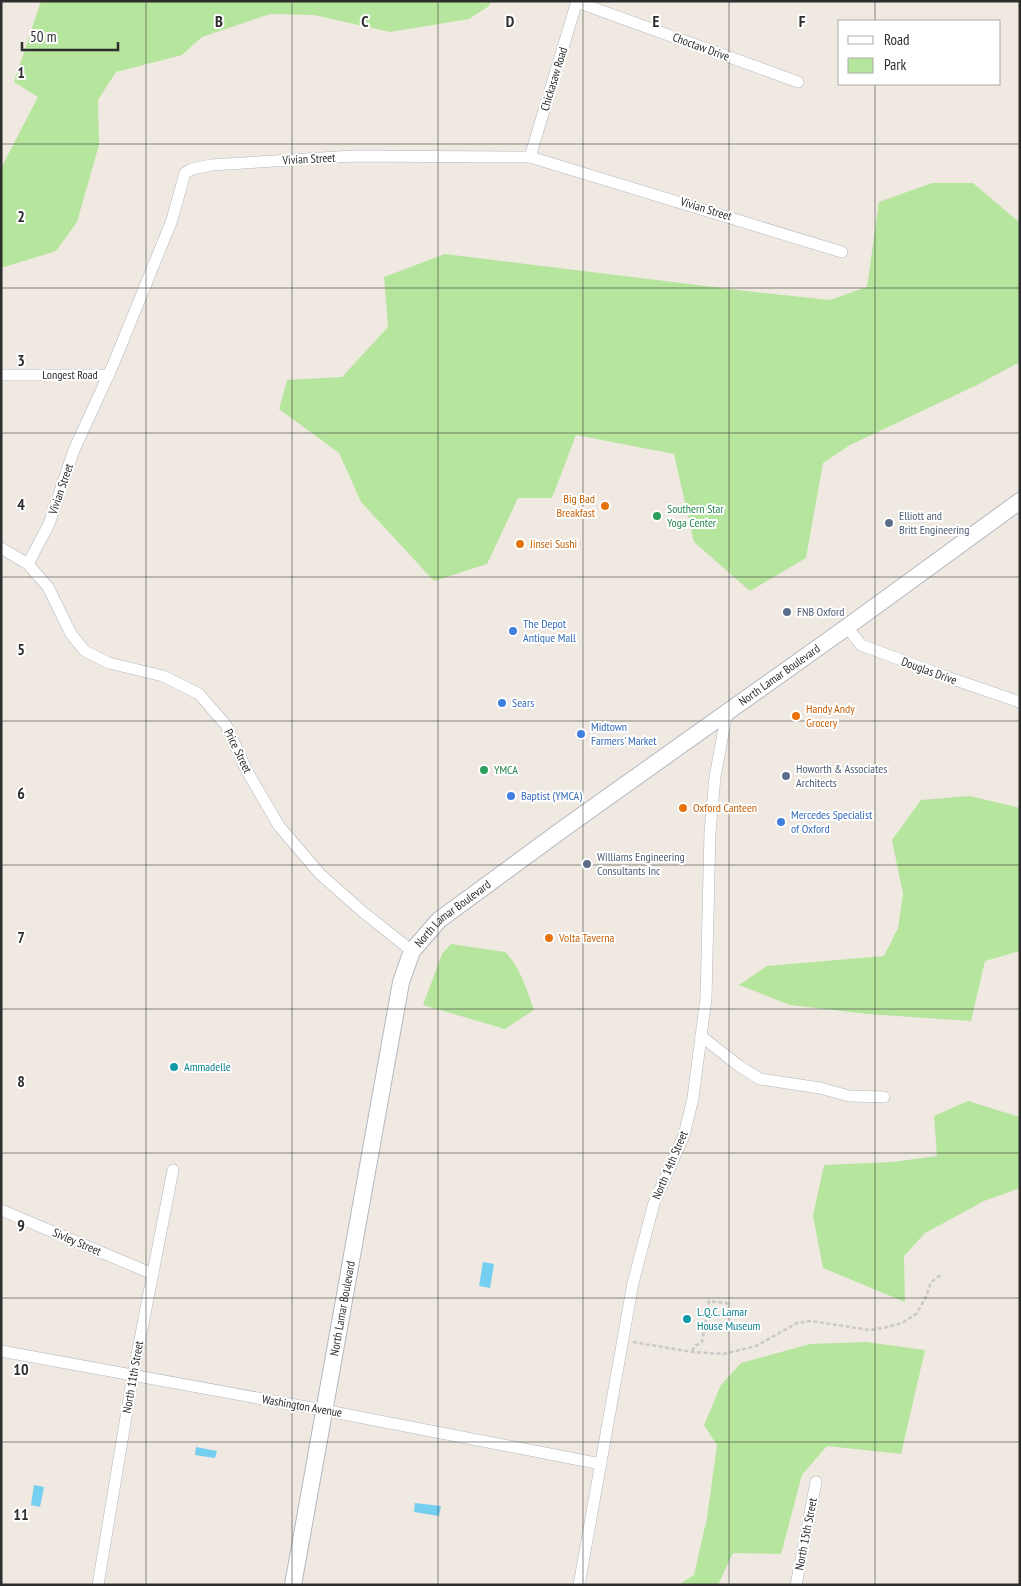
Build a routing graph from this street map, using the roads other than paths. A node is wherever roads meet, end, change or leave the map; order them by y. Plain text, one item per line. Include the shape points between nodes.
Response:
1 (577, 2) edge
2 (798, 82) dead end
3 (530, 157) junction
4 (842, 252) dead end
5 (1, 375) edge
6 (109, 375) junction
7 (1020, 500) edge
8 (1, 548) edge
9 (28, 564) junction
10 (847, 627) junction
11 (1020, 702) edge
12 (727, 712) junction
13 (412, 951) junction
14 (701, 1036) junction
15 (884, 1097) dead end
16 (173, 1170) dead end
17 (1, 1210) edge
18 (153, 1274) junction
19 (1, 1352) edge
20 (133, 1375) junction
21 (324, 1410) junction
22 (601, 1464) junction
23 (816, 1482) dead end
24 (98, 1585) edge
25 (292, 1585) edge
26 (579, 1585) edge
27 (796, 1585) edge

1 - 2 street, Choctaw Drive
1 - 3 street, Chickasaw Road
3 - 4 street, Vivian Street
3 - 6 street, Vivian Street via 353,156 211,164 192,169 185,173 172,220
5 - 6 street, Longest Road
6 - 9 street, Vivian Street via 74,450 49,524
7 - 10 street, North Lamar Boulevard
8 - 9 street, Price Street
9 - 13 street, Price Street via 48,587 71,634 85,651 109,663 163,676 199,694 226,726 247,771 281,829 320,874
10 - 11 street, Douglas Drive via 861,645
10 - 12 street, North Lamar Boulevard
12 - 13 street, North Lamar Boulevard via 439,920
12 - 14 street, North 14th Street via 715,777 710,832 706,998
13 - 21 street, North Lamar Boulevard via 401,982
14 - 15 street via 760,1079 849,1096
14 - 22 street, North 14th Street via 693,1098 684,1135 654,1203 633,1282
16 - 18 street, North 11th Street
17 - 18 street, Sivley Street
18 - 20 street, North 11th Street
19 - 20 street, Washington Avenue
20 - 21 street, Washington Avenue
20 - 24 street, North 11th Street
21 - 22 street, Washington Avenue
21 - 25 street, North Lamar Boulevard
22 - 26 street, North 14th Street
23 - 27 street, North 15th Street

